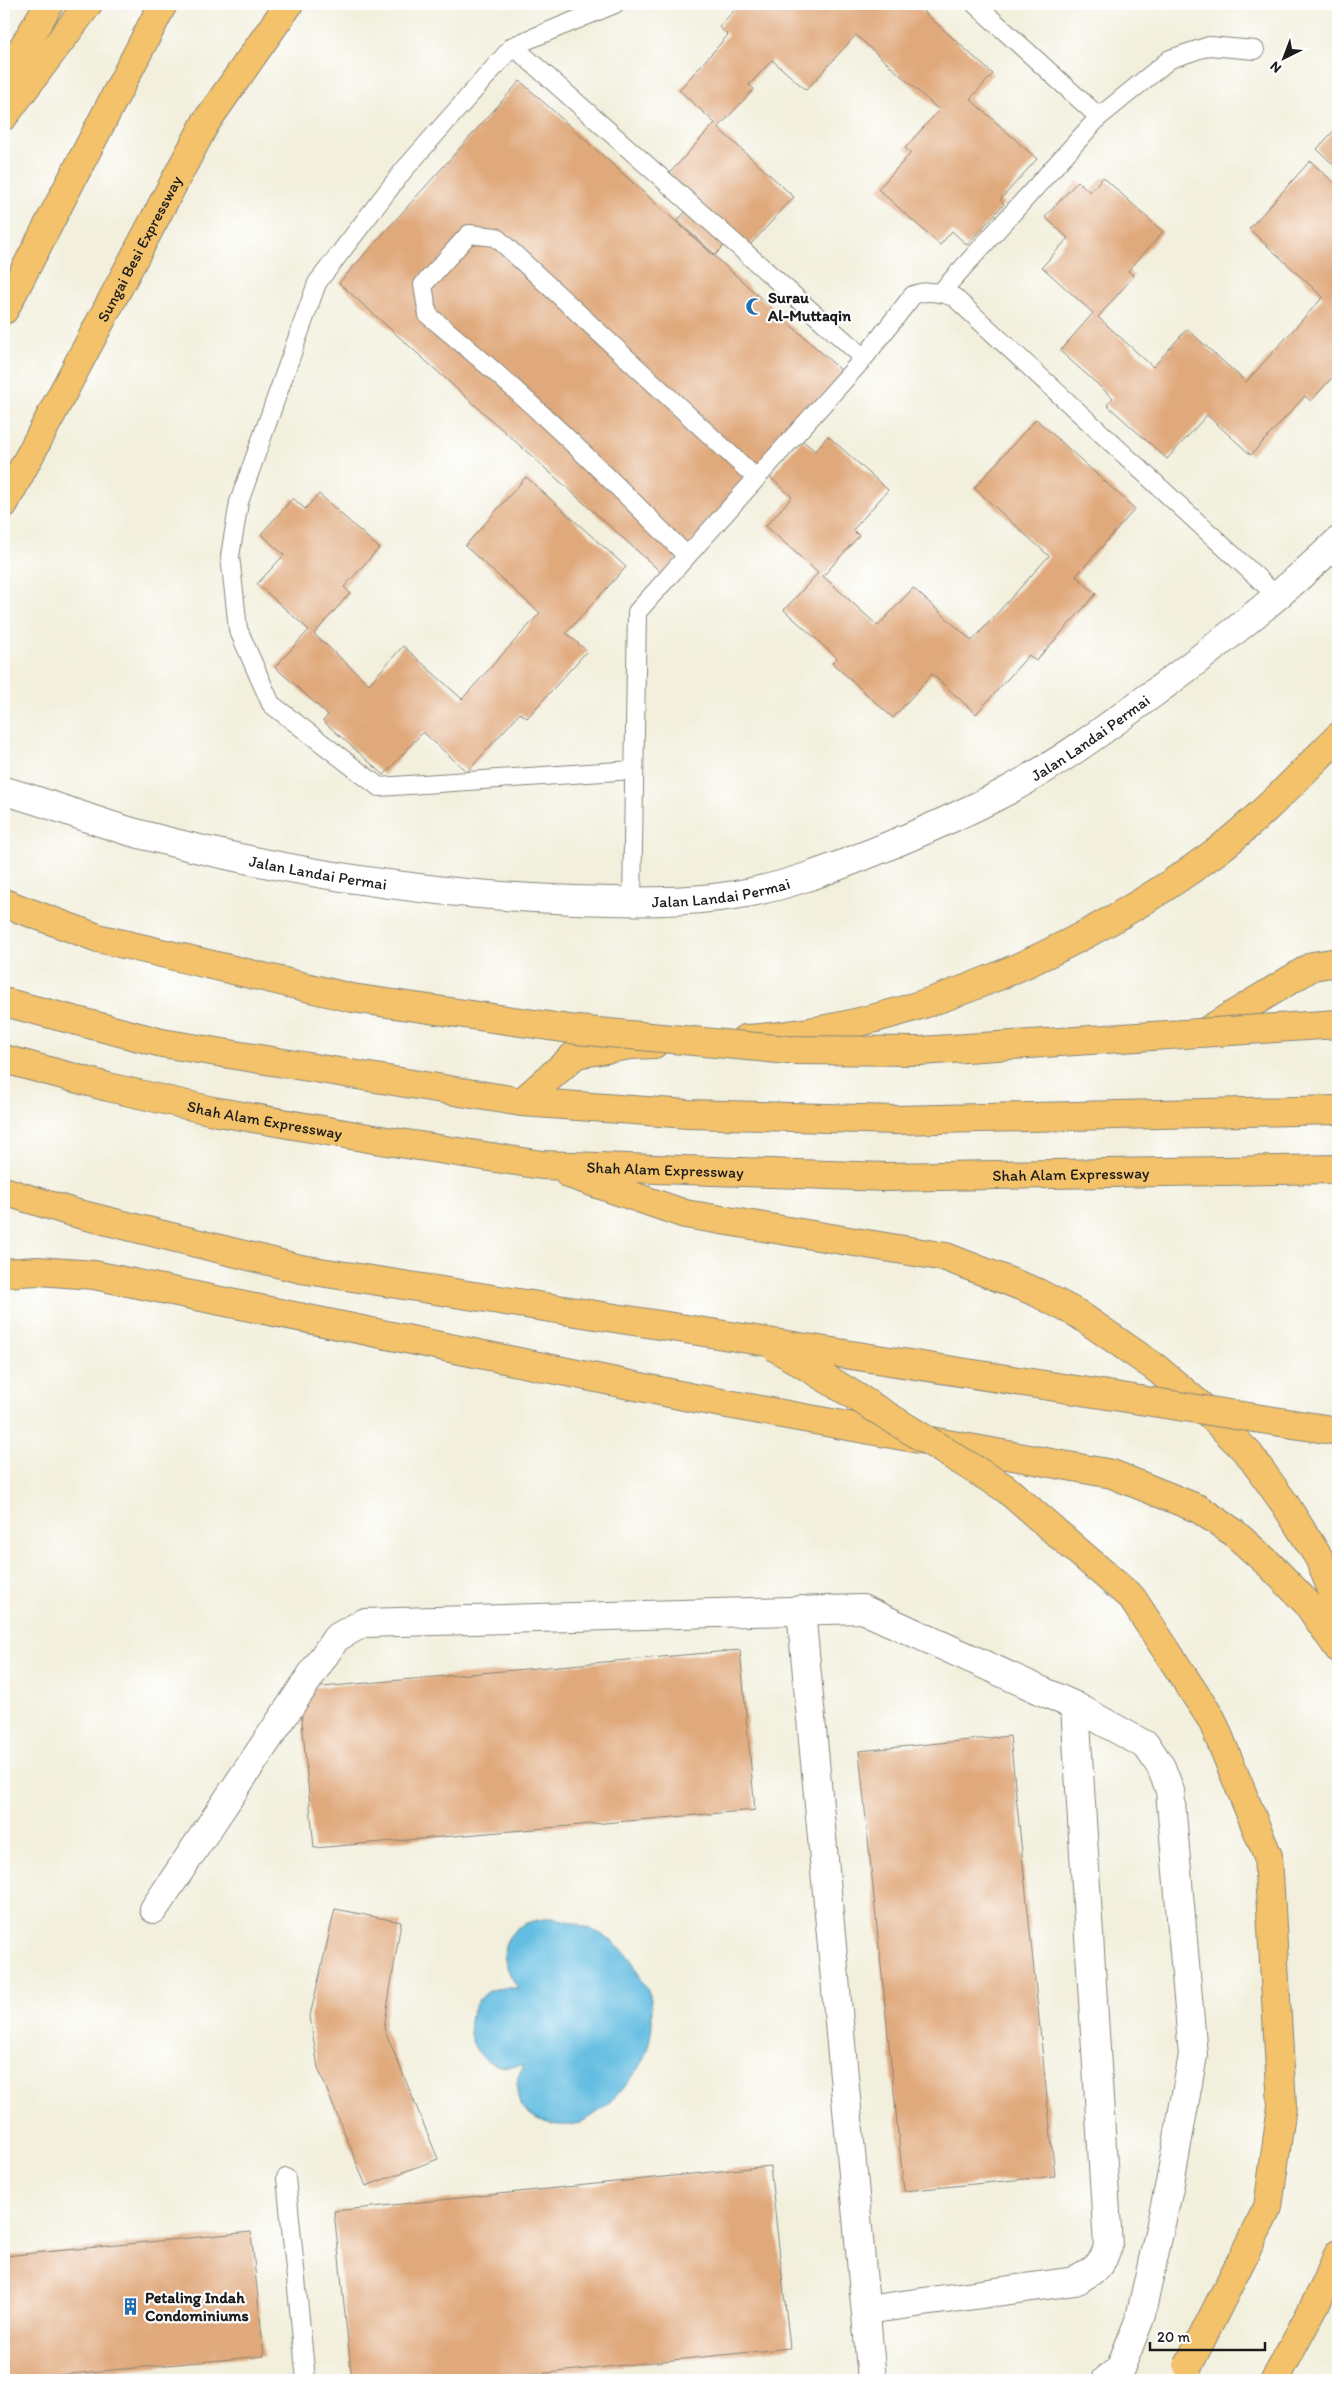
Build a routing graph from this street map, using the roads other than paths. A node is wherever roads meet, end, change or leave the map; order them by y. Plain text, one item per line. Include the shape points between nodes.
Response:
1 (49, 4) edge
2 (88, 4) edge
3 (163, 4) edge
4 (289, 4) edge
5 (614, 4) edge
6 (976, 4) edge
7 (513, 46) junction
8 (1255, 50) dead end
9 (4, 79) edge
10 (4, 116) edge
11 (1099, 117) junction
12 (941, 292) junction
13 (4, 310) edge
14 (864, 358) junction
15 (756, 478) junction
16 (4, 504) edge
17 (1338, 541) edge
18 (687, 556) junction
19 (1276, 595) junction
20 (1338, 737) edge
21 (633, 770) junction
22 (6, 789) edge
23 (632, 901) junction
24 (4, 903) edge
25 (1338, 962) edge
26 (4, 1002) edge
27 (1338, 1024) edge
28 (1205, 1032) junction
29 (4, 1059) edge
30 (522, 1102) junction
31 (1338, 1110) edge
32 (542, 1165) junction
33 (1338, 1169) edge
34 (4, 1191) edge
35 (4, 1273) edge
36 (763, 1340) junction
37 (1338, 1430) edge
38 (1338, 1606) edge
39 (801, 1610) junction
40 (1338, 1648) edge
41 (1075, 1706) junction
42 (154, 1909) dead end
43 (286, 2178) dead end
44 (1338, 2254) edge
45 (866, 2310) junction
46 (1183, 2373) edge
47 (306, 2380) edge
48 (872, 2380) edge
49 (1106, 2380) edge
50 (1274, 2380) edge

1 - 9 highway
2 - 10 highway
3 - 13 highway
4 - 16 highway, Sungai Besi Expressway via 206,122
5 - 7 lane
6 - 11 lane
7 - 14 lane
7 - 21 lane via 403,171 317,283 240,502 230,556 238,629 271,704 379,787
8 - 11 lane via 1209,46 1170,59
11 - 12 lane
12 - 14 lane via 913,294
12 - 19 lane via 954,297
14 - 15 lane
15 - 18 lane
15 - 18 lane via 496,237 469,234 423,285 428,315 582,450
17 - 19 street, Jalan Landai Permai
18 - 21 lane via 637,612
19 - 23 street, Jalan Landai Permai via 1188,668 1087,743 1006,791 934,827 796,881 736,895
20 - 30 highway via 1278,798 1218,850 1100,925 1008,972 934,1001 799,1034 631,1045 576,1054
21 - 23 lane
22 - 23 street, Jalan Landai Permai via 141,835 340,876 521,898
24 - 28 highway, bridge via 98,938 352,998 577,1030 788,1050 902,1050
25 - 28 highway via 1313,966
26 - 30 highway via 162,1043
27 - 28 highway, bridge
29 - 32 highway, Shah Alam Expressway via 213,1111
30 - 31 highway via 688,1114 896,1120
32 - 33 highway, Shah Alam Expressway via 886,1177
32 - 38 highway via 685,1214 946,1258 1036,1292 1078,1314 1156,1368 1201,1406 1249,1454 1319,1558
34 - 36 highway, bridge via 71,1212 301,1269
35 - 40 highway via 38,1271 94,1275 688,1397 1112,1474 1199,1509 1233,1532 1307,1603
36 - 37 highway, bridge
36 - 46 highway, bridge via 1005,1488 1132,1598 1212,1720 1268,1856 1282,2106 1268,2207
39 - 41 street via 862,1609
39 - 42 street via 363,1623 336,1638
39 - 45 street
41 - 45 street via 1108,2246 1104,2260 1075,2281
41 - 49 street via 1147,1746 1161,1767 1170,1791 1193,2055 1170,2183 1140,2318 1120,2369
43 - 47 lane
44 - 50 highway via 1326,2284
45 - 48 street

